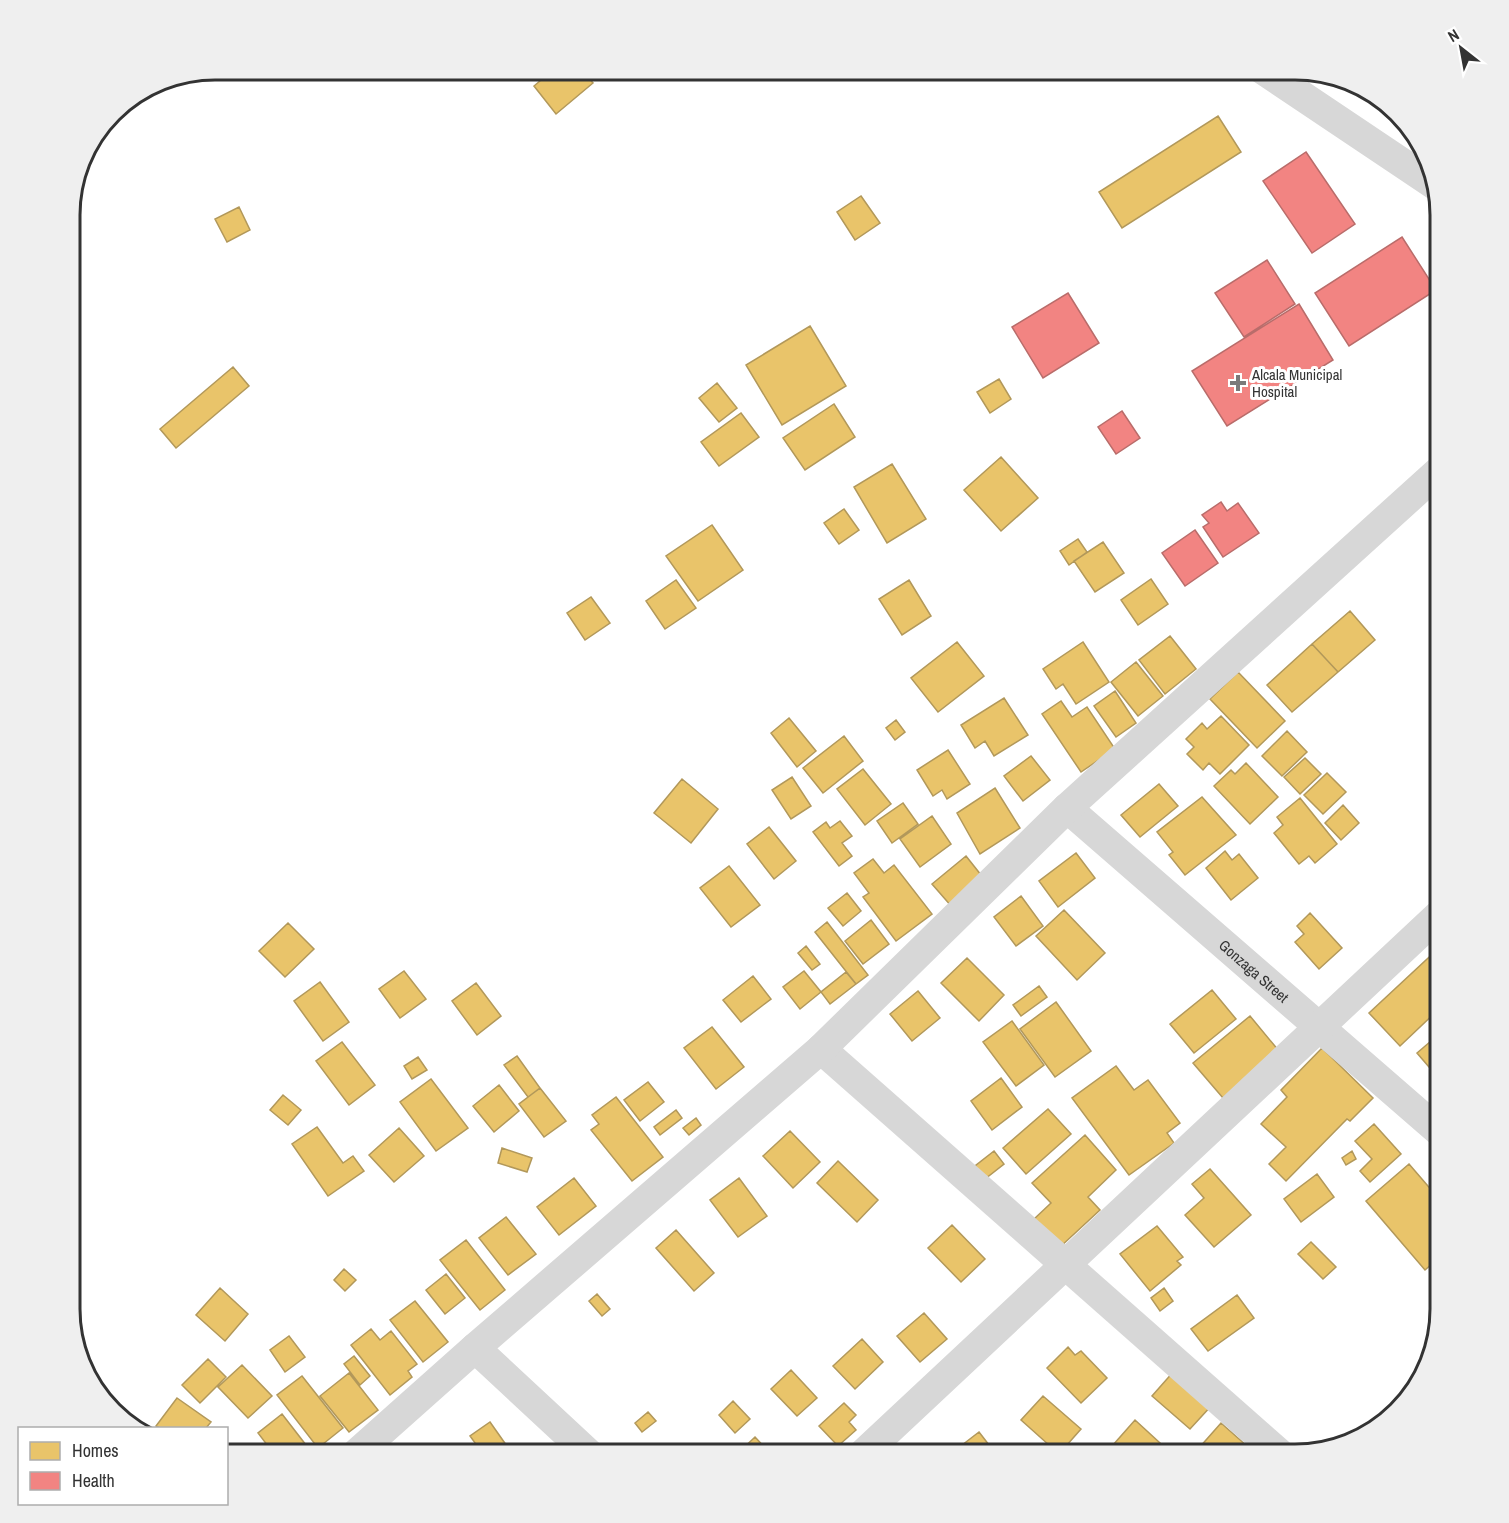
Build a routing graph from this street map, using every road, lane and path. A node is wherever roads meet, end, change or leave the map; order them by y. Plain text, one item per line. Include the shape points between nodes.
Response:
1 (1278, 80) edge
2 (1424, 178) edge
3 (1430, 479) edge
4 (1067, 808) junction
5 (1430, 923) edge
6 (1319, 1028) junction
7 (821, 1049) junction
8 (1430, 1123) edge
9 (1065, 1265) junction
10 (474, 1347) junction
11 (367, 1444) edge
12 (578, 1444) edge
13 (874, 1444) edge
14 (1269, 1444) edge

1 - 2 street
3 - 4 street
4 - 6 street, Gonzaga Street
4 - 7 street
5 - 6 street
6 - 8 street, Gonzaga Street
6 - 9 street
7 - 9 street
7 - 10 street
9 - 13 street
9 - 14 street
10 - 11 street
10 - 12 street

